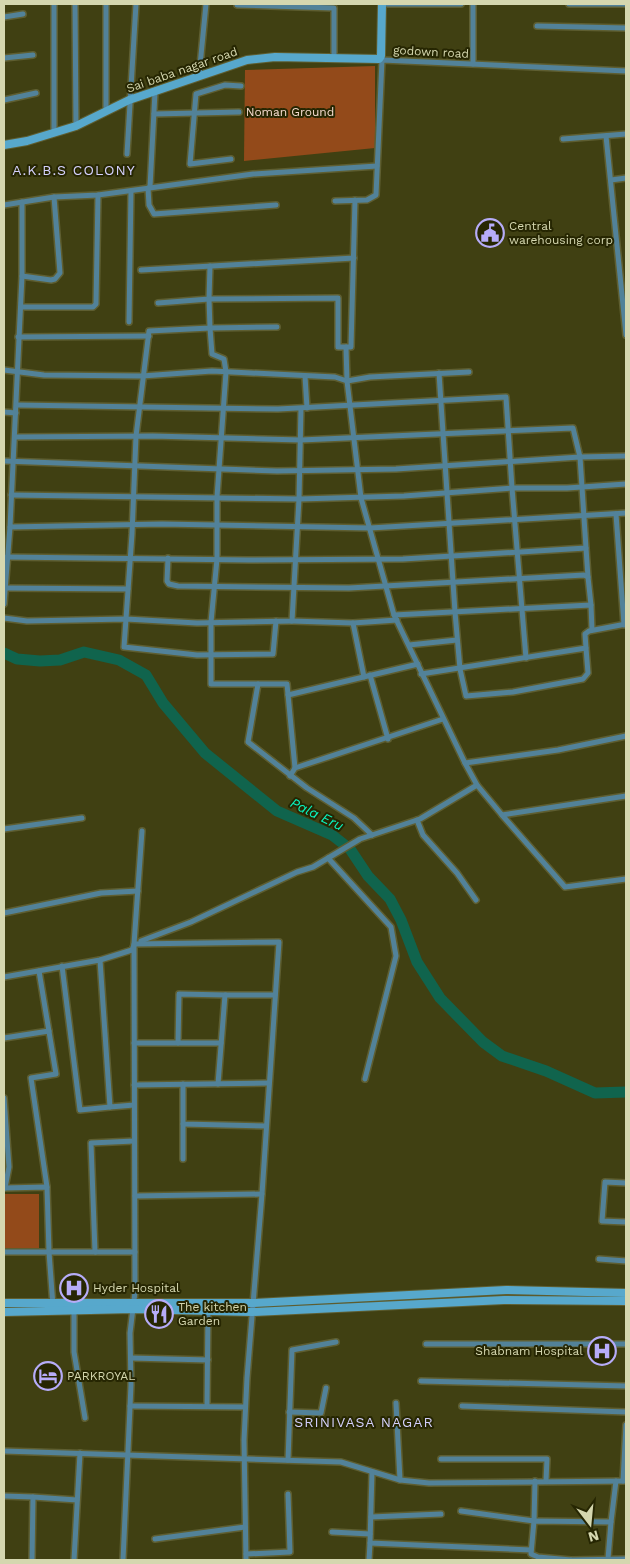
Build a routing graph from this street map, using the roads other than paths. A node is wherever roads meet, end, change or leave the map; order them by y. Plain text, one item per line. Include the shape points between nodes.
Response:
1 (54, 4) edge
2 (75, 4) edge
3 (106, 4) edge
4 (136, 4) edge
5 (206, 4) edge
6 (382, 4) edge
7 (461, 4) edge
8 (473, 4) edge
9 (570, 4) edge
10 (626, 4) edge
11 (237, 5) edge
12 (334, 6) edge
13 (23, 14) dead end
14 (4, 17) edge
15 (537, 26) dead end
16 (626, 28) edge
17 (33, 55) dead end
18 (4, 58) edge
19 (334, 58) junction
20 (380, 59) junction
21 (473, 64) junction
22 (626, 71) edge
23 (199, 76) junction
24 (240, 86) dead end
25 (155, 92) junction
26 (36, 94) dead end
27 (4, 100) edge
28 (129, 100) junction
29 (106, 111) junction
30 (239, 112) dead end
31 (154, 114) junction
32 (194, 114) junction
33 (76, 126) junction
34 (54, 133) junction
35 (626, 134) edge
36 (606, 136) junction
37 (563, 139) dead end
38 (4, 145) edge
39 (127, 154) dead end
40 (231, 159) dead end
41 (377, 166) junction
42 (626, 178) edge
43 (611, 180) junction
44 (149, 188) junction
45 (131, 191) junction
46 (98, 195) junction
47 (54, 197) junction
48 (355, 200) junction
49 (22, 202) junction
50 (335, 202) dead end
51 (4, 205) edge
52 (276, 205) dead end
53 (354, 258) junction
54 (210, 266) junction
55 (141, 270) dead end
56 (22, 276) junction
57 (209, 299) junction
58 (158, 303) dead end
59 (625, 304) edge
60 (21, 306) junction
61 (129, 322) dead end
62 (277, 327) dead end
63 (210, 328) junction
64 (626, 335) edge
65 (149, 336) junction
66 (18, 337) junction
67 (346, 347) junction
68 (4, 370) edge
69 (17, 372) junction
70 (226, 372) junction
71 (469, 372) dead end
72 (439, 373) junction
73 (142, 376) junction
74 (305, 376) junction
75 (347, 381) junction
76 (440, 400) junction
77 (17, 405) junction
78 (351, 405) junction
79 (138, 407) junction
80 (224, 407) junction
81 (304, 408) junction
82 (4, 412) edge
83 (16, 414) junction
84 (508, 432) junction
85 (442, 434) junction
86 (136, 436) junction
87 (15, 437) junction
88 (220, 437) junction
89 (353, 438) junction
90 (301, 440) junction
91 (626, 456) edge
92 (580, 457) junction
93 (4, 461) edge
94 (13, 462) junction
95 (510, 462) junction
96 (135, 467) junction
97 (445, 467) junction
98 (219, 468) junction
99 (358, 469) junction
100 (300, 471) junction
101 (626, 484) edge
102 (582, 487) junction
103 (512, 488) junction
104 (447, 492) junction
105 (11, 495) junction
106 (133, 497) junction
107 (217, 497) junction
108 (361, 498) junction
109 (299, 499) junction
110 (616, 514) junction
111 (626, 514) edge
112 (584, 515) junction
113 (514, 520) junction
114 (449, 522) junction
115 (132, 525) junction
116 (218, 525) junction
117 (10, 527) junction
118 (298, 527) junction
119 (370, 528) junction
120 (586, 548) junction
121 (517, 552) junction
122 (451, 556) junction
123 (7, 557) junction
124 (131, 558) junction
125 (168, 558) junction
126 (217, 559) junction
127 (379, 559) junction
128 (295, 560) junction
129 (588, 577) junction
130 (518, 578) junction
131 (452, 581) junction
132 (386, 586) junction
133 (215, 587) junction
134 (5, 588) junction
135 (128, 589) junction
136 (293, 589) junction
137 (4, 604) edge
138 (591, 605) junction
139 (522, 609) junction
140 (454, 612) junction
141 (395, 617) junction
142 (4, 618) edge
143 (126, 619) junction
144 (292, 620) junction
145 (276, 621) junction
146 (211, 622) junction
147 (354, 623) junction
148 (625, 624) edge
149 (592, 630) junction
150 (457, 640) junction
151 (409, 645) junction
152 (586, 648) junction
153 (212, 655) junction
154 (526, 658) junction
155 (418, 664) junction
156 (460, 669) junction
157 (421, 674) junction
158 (370, 675) junction
159 (364, 677) junction
160 (258, 684) junction
161 (288, 695) junction
162 (444, 720) junction
163 (626, 736) edge
164 (388, 739) junction
165 (465, 764) junction
166 (296, 768) junction
167 (290, 776) junction
168 (477, 785) junction
169 (626, 796) edge
170 (502, 815) junction
171 (82, 818) dead end
172 (417, 820) junction
173 (4, 829) edge
174 (142, 832) dead end
175 (372, 835) junction
176 (328, 858) junction
177 (626, 879) edge
178 (138, 892) junction
179 (476, 900) dead end
180 (4, 913) edge
181 (134, 944) junction
182 (100, 960) junction
183 (62, 966) junction
184 (39, 971) junction
185 (4, 977) edge
186 (229, 995) junction
187 (275, 995) junction
188 (49, 1031) junction
189 (4, 1038) edge
190 (134, 1043) junction
191 (178, 1043) junction
192 (221, 1043) junction
193 (365, 1079) dead end
194 (268, 1083) junction
195 (183, 1084) junction
196 (218, 1084) junction
197 (134, 1085) junction
198 (4, 1098) edge
199 (134, 1105) junction
200 (110, 1107) junction
201 (183, 1124) junction
202 (266, 1126) junction
203 (134, 1141) junction
204 (183, 1159) dead end
205 (626, 1183) edge
206 (47, 1187) junction
207 (4, 1188) edge
208 (262, 1194) junction
209 (135, 1196) junction
210 (626, 1222) edge
211 (4, 1252) edge
212 (50, 1252) junction
213 (95, 1252) junction
214 (135, 1252) junction
215 (599, 1259) dead end
216 (626, 1261) edge
217 (626, 1293) edge
218 (626, 1301) edge
219 (52, 1302) junction
220 (4, 1303) edge
221 (252, 1303) junction
222 (134, 1305) junction
223 (53, 1311) junction
224 (74, 1311) junction
225 (208, 1311) junction
226 (4, 1312) edge
227 (252, 1312) junction
228 (336, 1342) dead end
229 (426, 1344) dead end
230 (626, 1344) edge
231 (131, 1358) junction
232 (208, 1360) junction
233 (421, 1381) dead end
234 (626, 1386) edge
235 (326, 1388) dead end
236 (396, 1403) dead end
237 (130, 1406) junction
238 (207, 1406) junction
239 (462, 1406) dead end
240 (245, 1407) junction
241 (289, 1412) junction
242 (626, 1412) edge
243 (85, 1418) dead end
244 (626, 1425) edge
245 (4, 1451) edge
246 (80, 1453) junction
247 (127, 1455) junction
248 (244, 1459) junction
249 (441, 1459) dead end
250 (288, 1460) junction
251 (372, 1472) junction
252 (400, 1480) junction
253 (535, 1481) junction
254 (546, 1481) junction
255 (616, 1481) junction
256 (624, 1481) edge
257 (288, 1494) dead end
258 (4, 1496) edge
259 (33, 1497) junction
260 (77, 1500) junction
261 (461, 1512) dead end
262 (441, 1514) dead end
263 (371, 1517) junction
264 (534, 1521) junction
265 (611, 1522) junction
266 (245, 1527) junction
267 (332, 1532) dead end
268 (370, 1534) junction
269 (155, 1539) dead end
270 (370, 1543) junction
271 (531, 1550) junction
272 (246, 1554) junction
273 (608, 1559) junction
274 (626, 1559) edge
275 (32, 1560) edge
276 (74, 1560) edge
277 (124, 1560) edge
278 (246, 1560) edge
279 (369, 1560) edge
280 (571, 1560) edge

1 - 34 street
2 - 33 street
3 - 29 street
4 - 28 street
5 - 23 street
6 - 7 street
6 - 20 street
8 - 21 street
9 - 10 street
11 - 12 street
12 - 19 street
13 - 14 street
15 - 16 street
17 - 18 street
19 - 20 street, Sai baba nagar road
19 - 23 street, Sai baba nagar road via 247,60
20 - 21 street, godown road
20 - 41 street, godown road
21 - 22 street, godown road
23 - 25 street, Sai baba nagar road
24 - 32 street via 225,85 196,94
25 - 28 street, Sai baba nagar road
25 - 31 street
26 - 27 street
28 - 29 street, Sai baba nagar road
28 - 39 street
29 - 33 street, Sai baba nagar road
30 - 32 street
31 - 32 street
31 - 44 street
32 - 40 street via 190,164
33 - 34 street, Sai baba nagar road
34 - 38 street, Sai baba nagar road
35 - 36 street
36 - 37 street
36 - 43 street
41 - 44 street via 253,174
41 - 48 street, godown road via 376,195 367,200
42 - 43 street
43 - 59 street
44 - 45 street
44 - 52 street via 149,205 154,214
45 - 46 street
45 - 61 street
46 - 47 street
46 - 60 street via 96,304 92,307
47 - 49 street
47 - 56 street via 60,273 51,280
48 - 50 street, godown road
48 - 53 street
49 - 51 street
49 - 56 street
53 - 54 street
53 - 67 street via 353,326 351,347
54 - 55 street
54 - 57 street
56 - 60 street
57 - 58 street
57 - 63 street
57 - 67 street via 338,298 338,347
59 - 64 street
60 - 66 street
62 - 63 street
63 - 65 street via 153,329
63 - 70 street via 212,354 224,359
65 - 66 street
65 - 73 street
66 - 69 street
67 - 75 street
68 - 69 street
69 - 73 street
69 - 77 street
70 - 73 street
70 - 74 street
70 - 80 street
71 - 72 street
72 - 75 street
72 - 76 street
73 - 79 street
74 - 75 street via 335,377
74 - 81 street
75 - 78 street
76 - 78 street
76 - 84 street via 506,397
76 - 85 street
77 - 79 street
77 - 83 street
78 - 81 street
78 - 89 street
79 - 80 street
79 - 86 street
80 - 81 street
80 - 88 street
81 - 90 street
82 - 83 street
83 - 87 street
84 - 85 street
84 - 92 street via 574,428
84 - 95 street
85 - 89 street
85 - 97 street
86 - 87 street
86 - 88 street
86 - 96 street
87 - 94 street
88 - 90 street
88 - 98 street
89 - 90 street
89 - 99 street
90 - 100 street
91 - 92 street
92 - 95 street
92 - 102 street
93 - 94 street
94 - 96 street
94 - 105 street
95 - 97 street
95 - 103 street
96 - 98 street
96 - 106 street
97 - 99 street
97 - 104 street
98 - 100 street
98 - 107 street
99 - 100 street
99 - 108 street
100 - 109 street
101 - 102 street
102 - 103 street
102 - 112 street
103 - 104 street
103 - 113 street
104 - 108 street
104 - 114 street
105 - 106 street
105 - 117 street
106 - 107 street
106 - 115 street
107 - 109 street
107 - 116 street
108 - 109 street
108 - 119 street
109 - 118 street
110 - 111 street
110 - 112 street
110 - 148 street
112 - 113 street
112 - 120 street
113 - 114 street
113 - 121 street
114 - 119 street
114 - 122 street
115 - 116 street
115 - 117 street
115 - 124 street
116 - 118 street
116 - 126 street
117 - 123 street
118 - 119 street
118 - 128 street
119 - 127 street
120 - 121 street
120 - 129 street
121 - 122 street
121 - 130 street
122 - 127 street
122 - 131 street
123 - 124 street
123 - 134 street
124 - 125 street
124 - 135 street
125 - 126 street
125 - 133 street via 169,584
126 - 128 street
126 - 133 street
127 - 128 street
127 - 132 street
128 - 136 street
129 - 130 street
129 - 138 street
130 - 131 street
130 - 139 street
131 - 132 street
131 - 140 street
132 - 136 street
132 - 141 street
133 - 136 street
133 - 146 street
134 - 135 street
134 - 137 street
135 - 143 street
136 - 144 street
138 - 139 street
138 - 149 street
139 - 140 street
139 - 154 street
140 - 141 street
140 - 150 street
141 - 147 street
141 - 151 street
142 - 143 street via 27,622
143 - 146 street
143 - 153 street via 124,647
144 - 145 street
144 - 147 street
145 - 146 street
145 - 153 street via 273,654
146 - 153 street
147 - 159 street
148 - 149 street
149 - 152 street via 585,634
150 - 151 street
150 - 156 street
151 - 155 street
152 - 154 street
152 - 156 street via 588,673 583,679 530,689 466,696
153 - 160 street via 210,684
154 - 156 street
155 - 157 street
155 - 158 street
156 - 157 street
157 - 162 street
158 - 159 street
158 - 164 street
159 - 161 street
160 - 161 street via 287,684
160 - 167 street via 248,742
161 - 166 street
162 - 164 street
162 - 165 street
163 - 165 street
164 - 166 street
165 - 168 street
166 - 167 street
167 - 175 street via 354,818
168 - 170 street
168 - 172 street
169 - 170 street
170 - 177 street via 565,887
171 - 173 street
172 - 175 street
172 - 179 street via 423,835
174 - 178 street
175 - 176 street
176 - 181 street via 191,922
176 - 193 street via 391,927 394,938 396,956
178 - 180 street via 101,893
178 - 181 street
181 - 182 street via 132,950
181 - 187 street via 279,942
181 - 190 street
182 - 183 street
182 - 200 street
183 - 184 street
183 - 200 street via 80,1110
184 - 185 street
184 - 188 street
186 - 187 street
186 - 191 street via 179,994
186 - 192 street via 225,995
187 - 194 street
188 - 189 street
188 - 206 street via 56,1074 31,1078
190 - 191 street
190 - 197 street
191 - 192 street
192 - 196 street
194 - 196 street
194 - 202 street
195 - 196 street
195 - 197 street
195 - 201 street
197 - 199 street
198 - 207 street via 9,1166
199 - 200 street
199 - 203 street
201 - 202 street
201 - 204 street
202 - 208 street
203 - 209 street
203 - 213 street via 91,1143
205 - 210 street via 605,1182 602,1221
206 - 207 street
206 - 212 street
208 - 209 street
208 - 221 street
209 - 214 street
211 - 212 street
212 - 213 street
212 - 219 street
213 - 214 street
214 - 222 street
215 - 216 street
217 - 221 street via 506,1290
218 - 227 street via 504,1300
219 - 220 street
219 - 222 street
219 - 223 street
221 - 222 street
221 - 227 street
222 - 224 street
222 - 225 street
222 - 231 street
223 - 224 street
223 - 226 street
224 - 243 street via 74,1352
225 - 227 street
225 - 232 street
227 - 240 street
228 - 241 street via 292,1350
229 - 230 street
231 - 232 street
231 - 237 street
232 - 238 street
233 - 234 street
235 - 241 street via 321,1413
236 - 252 street
237 - 238 street
237 - 247 street
238 - 240 street
239 - 242 street
240 - 248 street
241 - 250 street
244 - 256 street
245 - 246 street
246 - 247 street
246 - 260 street
247 - 248 street
247 - 277 street
248 - 250 street
248 - 266 street
249 - 254 street via 547,1459
250 - 251 street via 340,1462
251 - 252 street
251 - 263 street
252 - 253 street via 428,1483
253 - 254 street
253 - 264 street
254 - 255 street
255 - 256 street
255 - 265 street
257 - 272 street via 290,1552
258 - 259 street
259 - 260 street
259 - 275 street
260 - 276 street
261 - 264 street
262 - 263 street
263 - 268 street
264 - 265 street
264 - 271 street
265 - 273 street
266 - 269 street
266 - 272 street
267 - 268 street
268 - 270 street
270 - 271 street
270 - 279 street
271 - 280 street via 531,1554 538,1558
272 - 278 street
273 - 274 street
273 - 280 street

